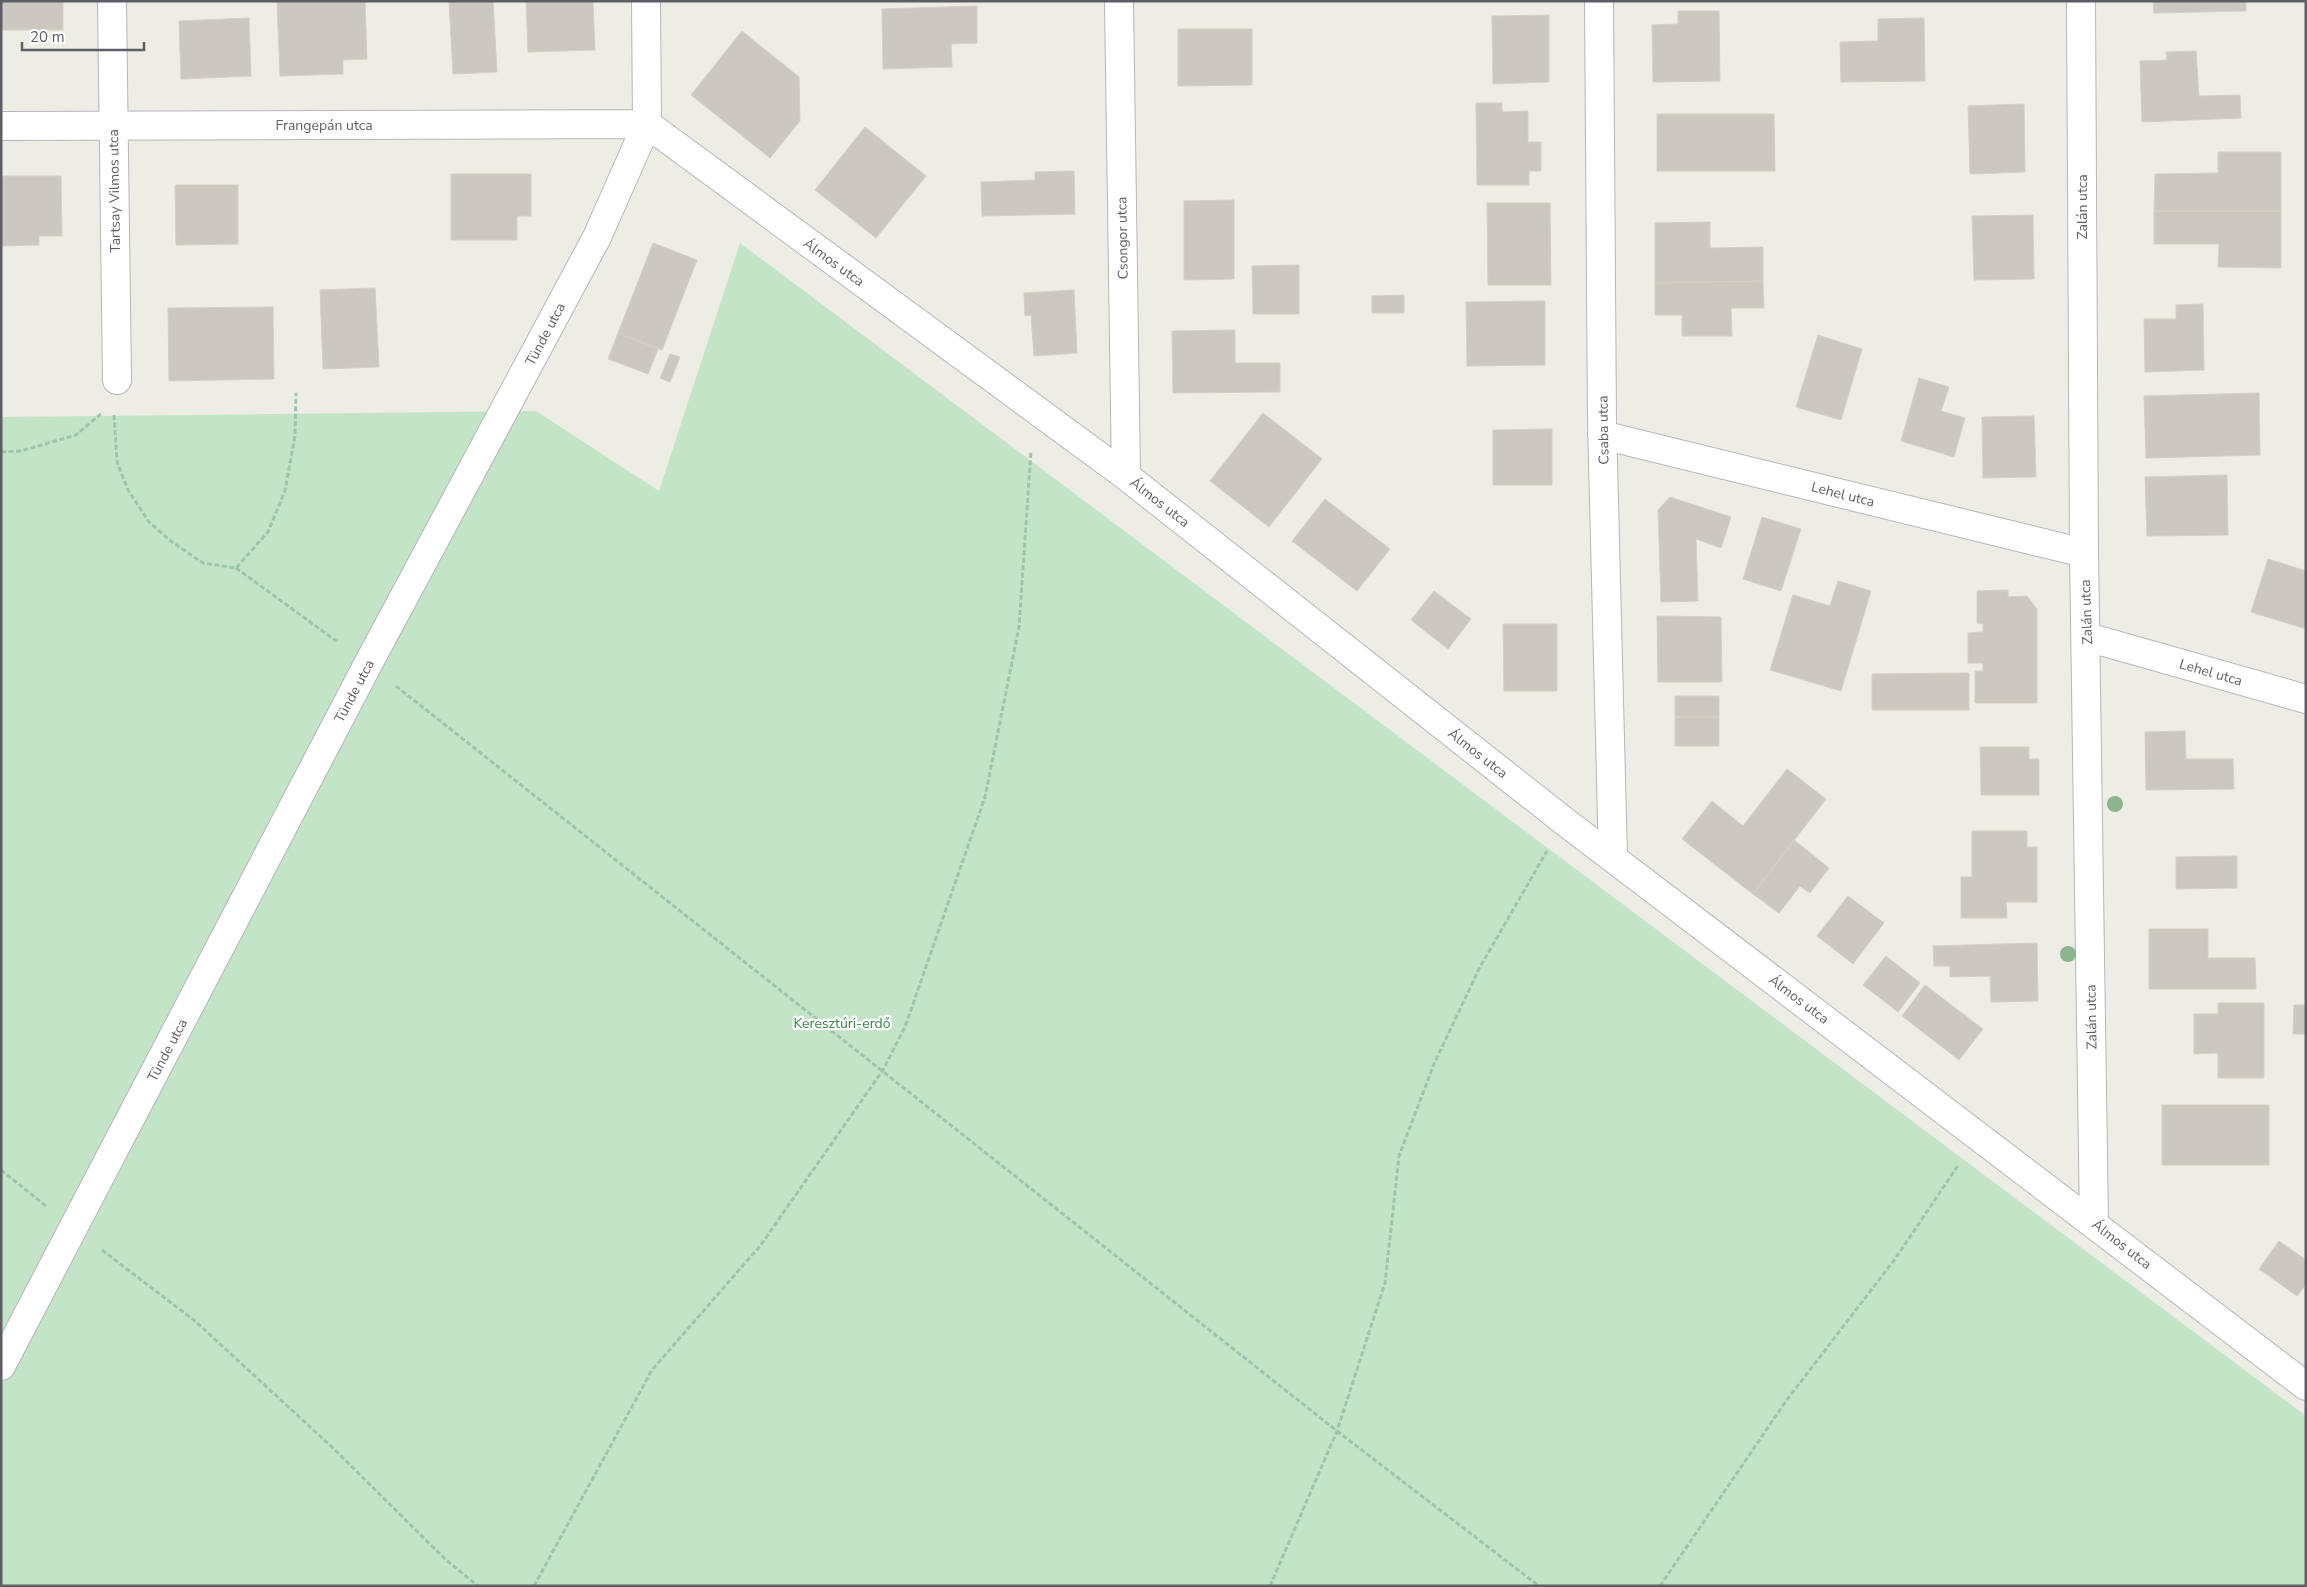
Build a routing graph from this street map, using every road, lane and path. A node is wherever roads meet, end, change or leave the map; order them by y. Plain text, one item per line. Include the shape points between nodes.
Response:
1 (112, 1) edge
2 (646, 1) edge
3 (1119, 1) edge
4 (1599, 1) edge
5 (2081, 1) edge
6 (647, 124) junction
7 (113, 125) junction
8 (1, 126) edge
9 (117, 380) dead end
10 (296, 394) dead end
11 (106, 409) dead end
12 (1034, 409) junction
13 (114, 413) dead end
14 (1602, 435) junction
15 (1, 452) edge
16 (1126, 476) junction
17 (2084, 553) junction
18 (236, 568) junction
19 (2087, 637) junction
20 (368, 664) junction
21 (2306, 699) edge
22 (1564, 821) junction
23 (1613, 858) junction
24 (883, 1070) junction
25 (1978, 1135) junction
26 (1, 1170) edge
27 (2094, 1223) junction
28 (74, 1228) junction
29 (1, 1366) edge
30 (2306, 1386) edge
31 (1337, 1431) junction
32 (478, 1586) edge
33 (534, 1586) edge
34 (1270, 1586) edge
35 (1539, 1586) edge
36 (1660, 1586) edge

1 - 7 street, Tartsay Vilmos utca
2 - 6 street, Tünde utca
3 - 16 street, Csongor utca
4 - 14 street, Csaba utca
5 - 17 street, Zalán utca
6 - 7 street, Frangepán utca
6 - 12 street, Álmos utca
6 - 20 street, Tünde utca via 597,237
7 - 8 street, Frangepán utca
7 - 9 street, Tartsay Vilmos utca
10 - 18 path via 295,436 285,491 268,532
11 - 15 path via 76,435 20,451
12 - 16 street, Álmos utca
12 - 24 path via 1019,627 985,797 905,1027
13 - 18 path via 117,462 128,490 149,522 203,563
14 - 17 street, Lehel utca
14 - 23 street, Csaba utca
16 - 22 street, Álmos utca
17 - 19 street, Zalán utca
18 - 20 path
19 - 21 street, Lehel utca
19 - 27 street, Zalán utca
20 - 24 path
20 - 28 street, Tünde utca
22 - 23 street, Álmos utca
22 - 31 path via 1480,966 1434,1064 1399,1156 1386,1283
23 - 25 street, Álmos utca
24 - 31 path
24 - 33 path via 760,1246 652,1370
25 - 27 street, Álmos utca
25 - 36 path via 1895,1259 1786,1402
26 - 28 path
27 - 30 street, Álmos utca
28 - 29 street, Tünde utca
28 - 32 path via 194,1321 333,1448 445,1559
31 - 34 path
31 - 35 path

